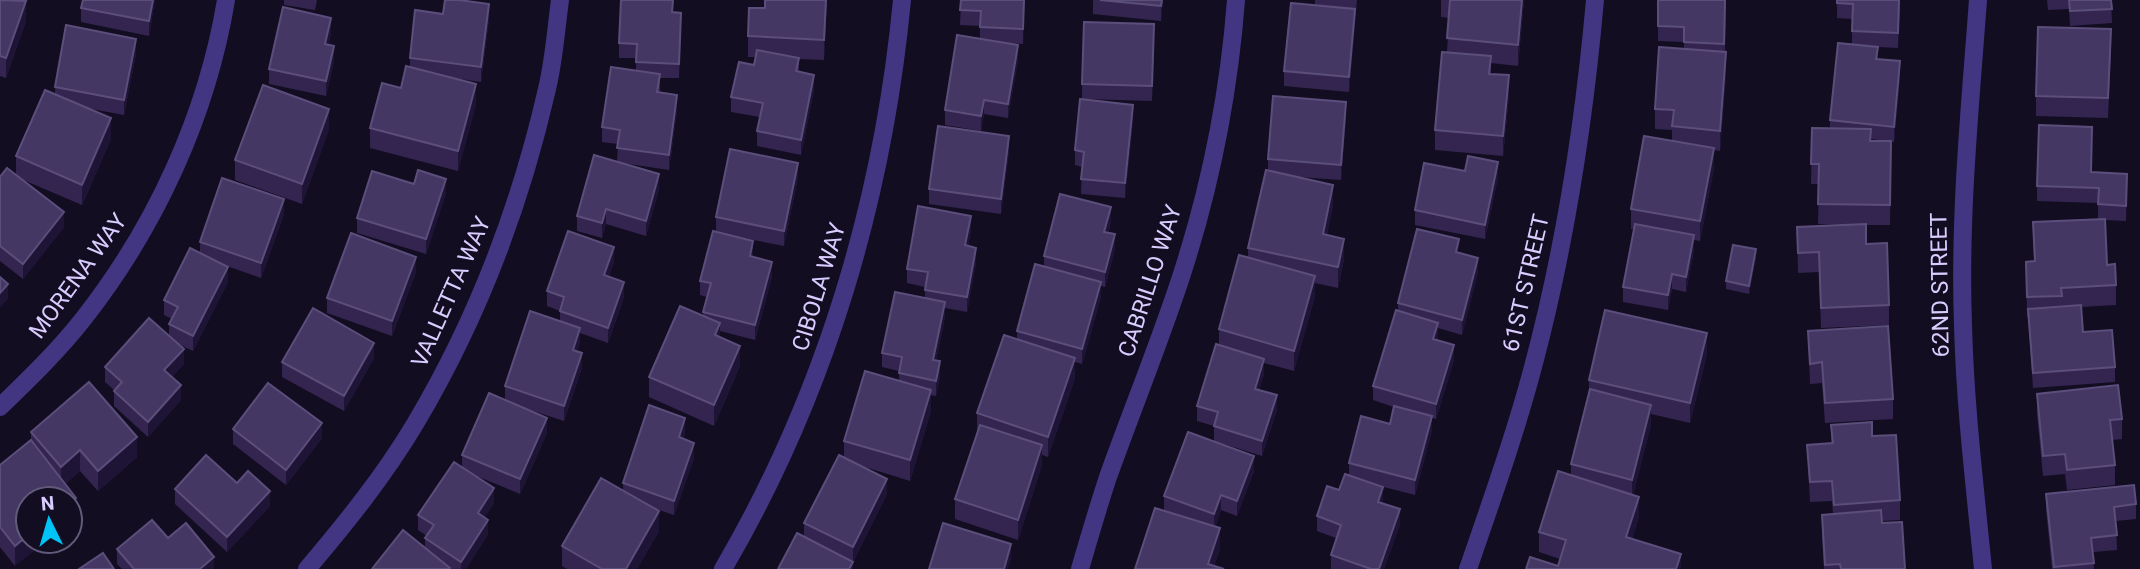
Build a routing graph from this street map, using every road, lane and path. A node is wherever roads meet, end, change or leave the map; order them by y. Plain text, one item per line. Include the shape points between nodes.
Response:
1 (226, 0) edge
2 (560, 0) edge
3 (902, 0) edge
4 (1236, 0) edge
5 (1595, 0) edge
6 (1978, 0) edge
7 (0, 407) edge
8 (307, 569) edge
9 (723, 569) edge
10 (1080, 569) edge
11 (1468, 569) edge
12 (1983, 569) edge

1 - 7 street, MORENA WAY via 198,111 170,180 128,257 84,318
2 - 8 street, VALLETTA WAY via 548,86 526,175 467,328 415,425 352,515
3 - 9 street, CIBOLA WAY via 878,170 854,263 816,377 778,465
4 - 10 street, CABRILLO WAY via 1205,190 1181,276
5 - 11 street, 61ST STREET via 1588,84 1565,226 1533,366
6 - 12 street, 62ND STREET via 1963,211 1963,325

